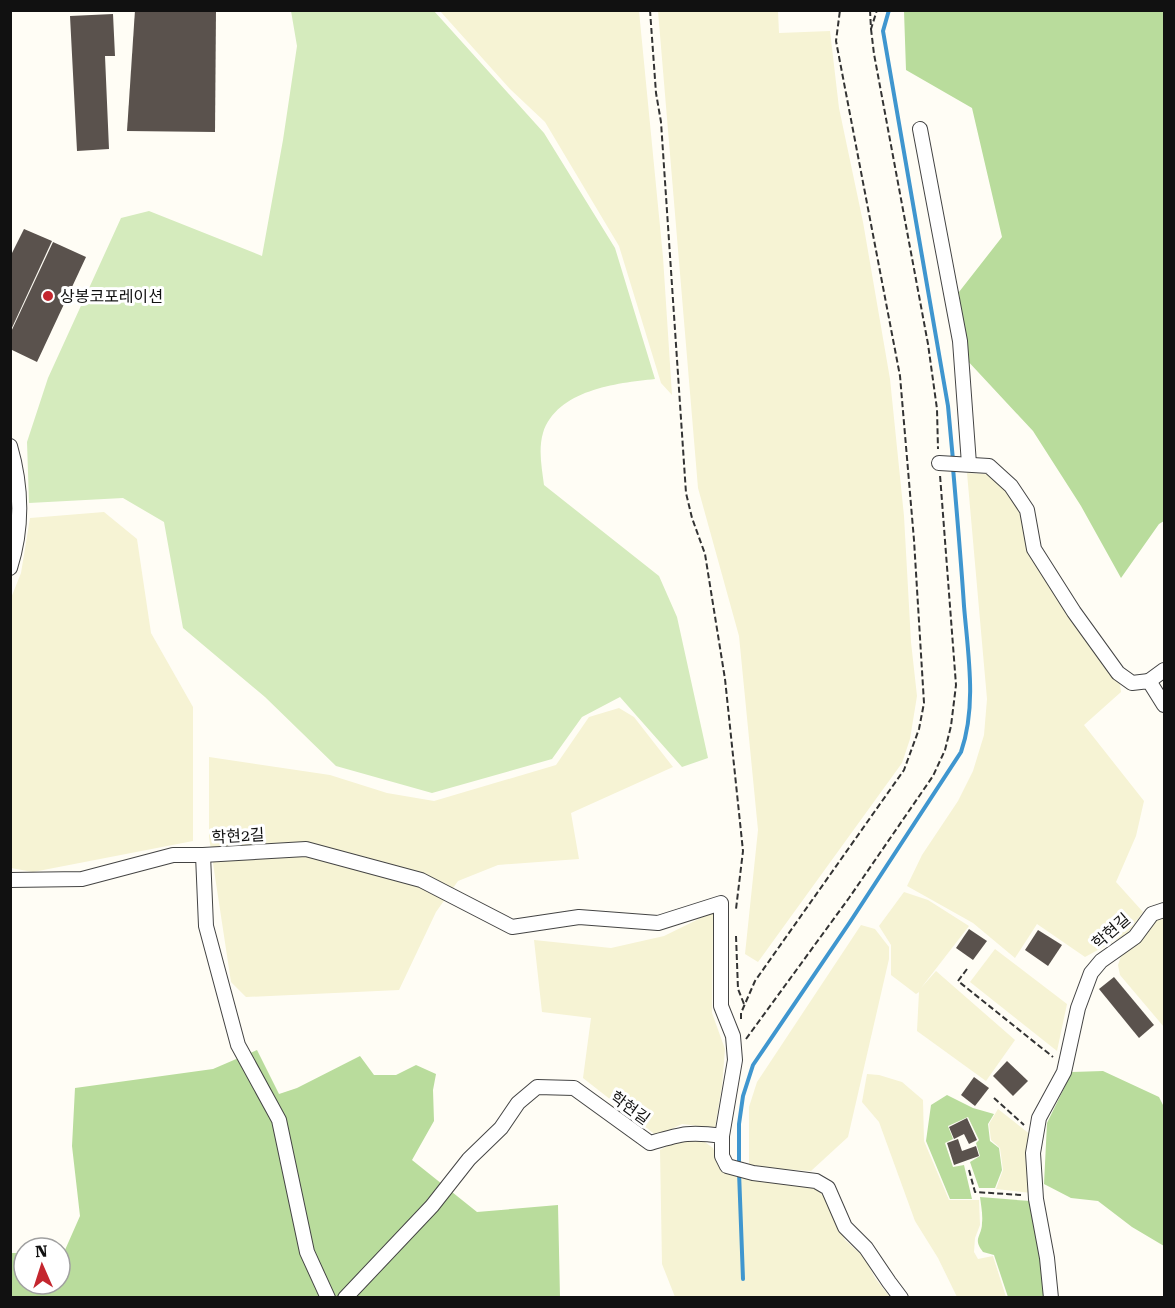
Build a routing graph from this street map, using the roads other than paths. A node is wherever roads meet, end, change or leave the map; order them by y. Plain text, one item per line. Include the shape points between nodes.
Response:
1 (921, 129) dead end
2 (10, 446) edge
3 (939, 463) road end
4 (969, 464) junction
5 (10, 568) edge
6 (1164, 670) edge
7 (1149, 681) junction
8 (1164, 705) edge
9 (203, 855) junction
10 (10, 880) edge
11 (1164, 910) edge
12 (722, 1136) junction
13 (328, 1298) edge
14 (345, 1298) edge
15 (901, 1298) edge
16 (1052, 1298) edge

1 - 4 street via 960,341
2 - 5 street via 18,473 21,513
3 - 4 street
4 - 7 street via 989,466 1011,486 1027,510 1034,549 1118,673 1132,683
6 - 7 street
7 - 8 street
9 - 10 street via 173,855 82,879
9 - 12 street, 학현2길 via 306,849 421,880 512,927 579,917 658,923 721,903 721,1006 733,1036 735,1060
9 - 13 street, 학현2길 via 206,926 238,1045 279,1120 307,1252
11 - 16 street, 학현길 via 1152,914 1135,937 1091,973 1078,1008 1064,1072 1039,1118 1033,1153 1036,1197
12 - 14 street, 학현길 via 695,1132 650,1143 574,1088 537,1087 518,1103 432,1206
12 - 15 street via 722,1156 727,1166 816,1181 828,1188 845,1227 866,1248

